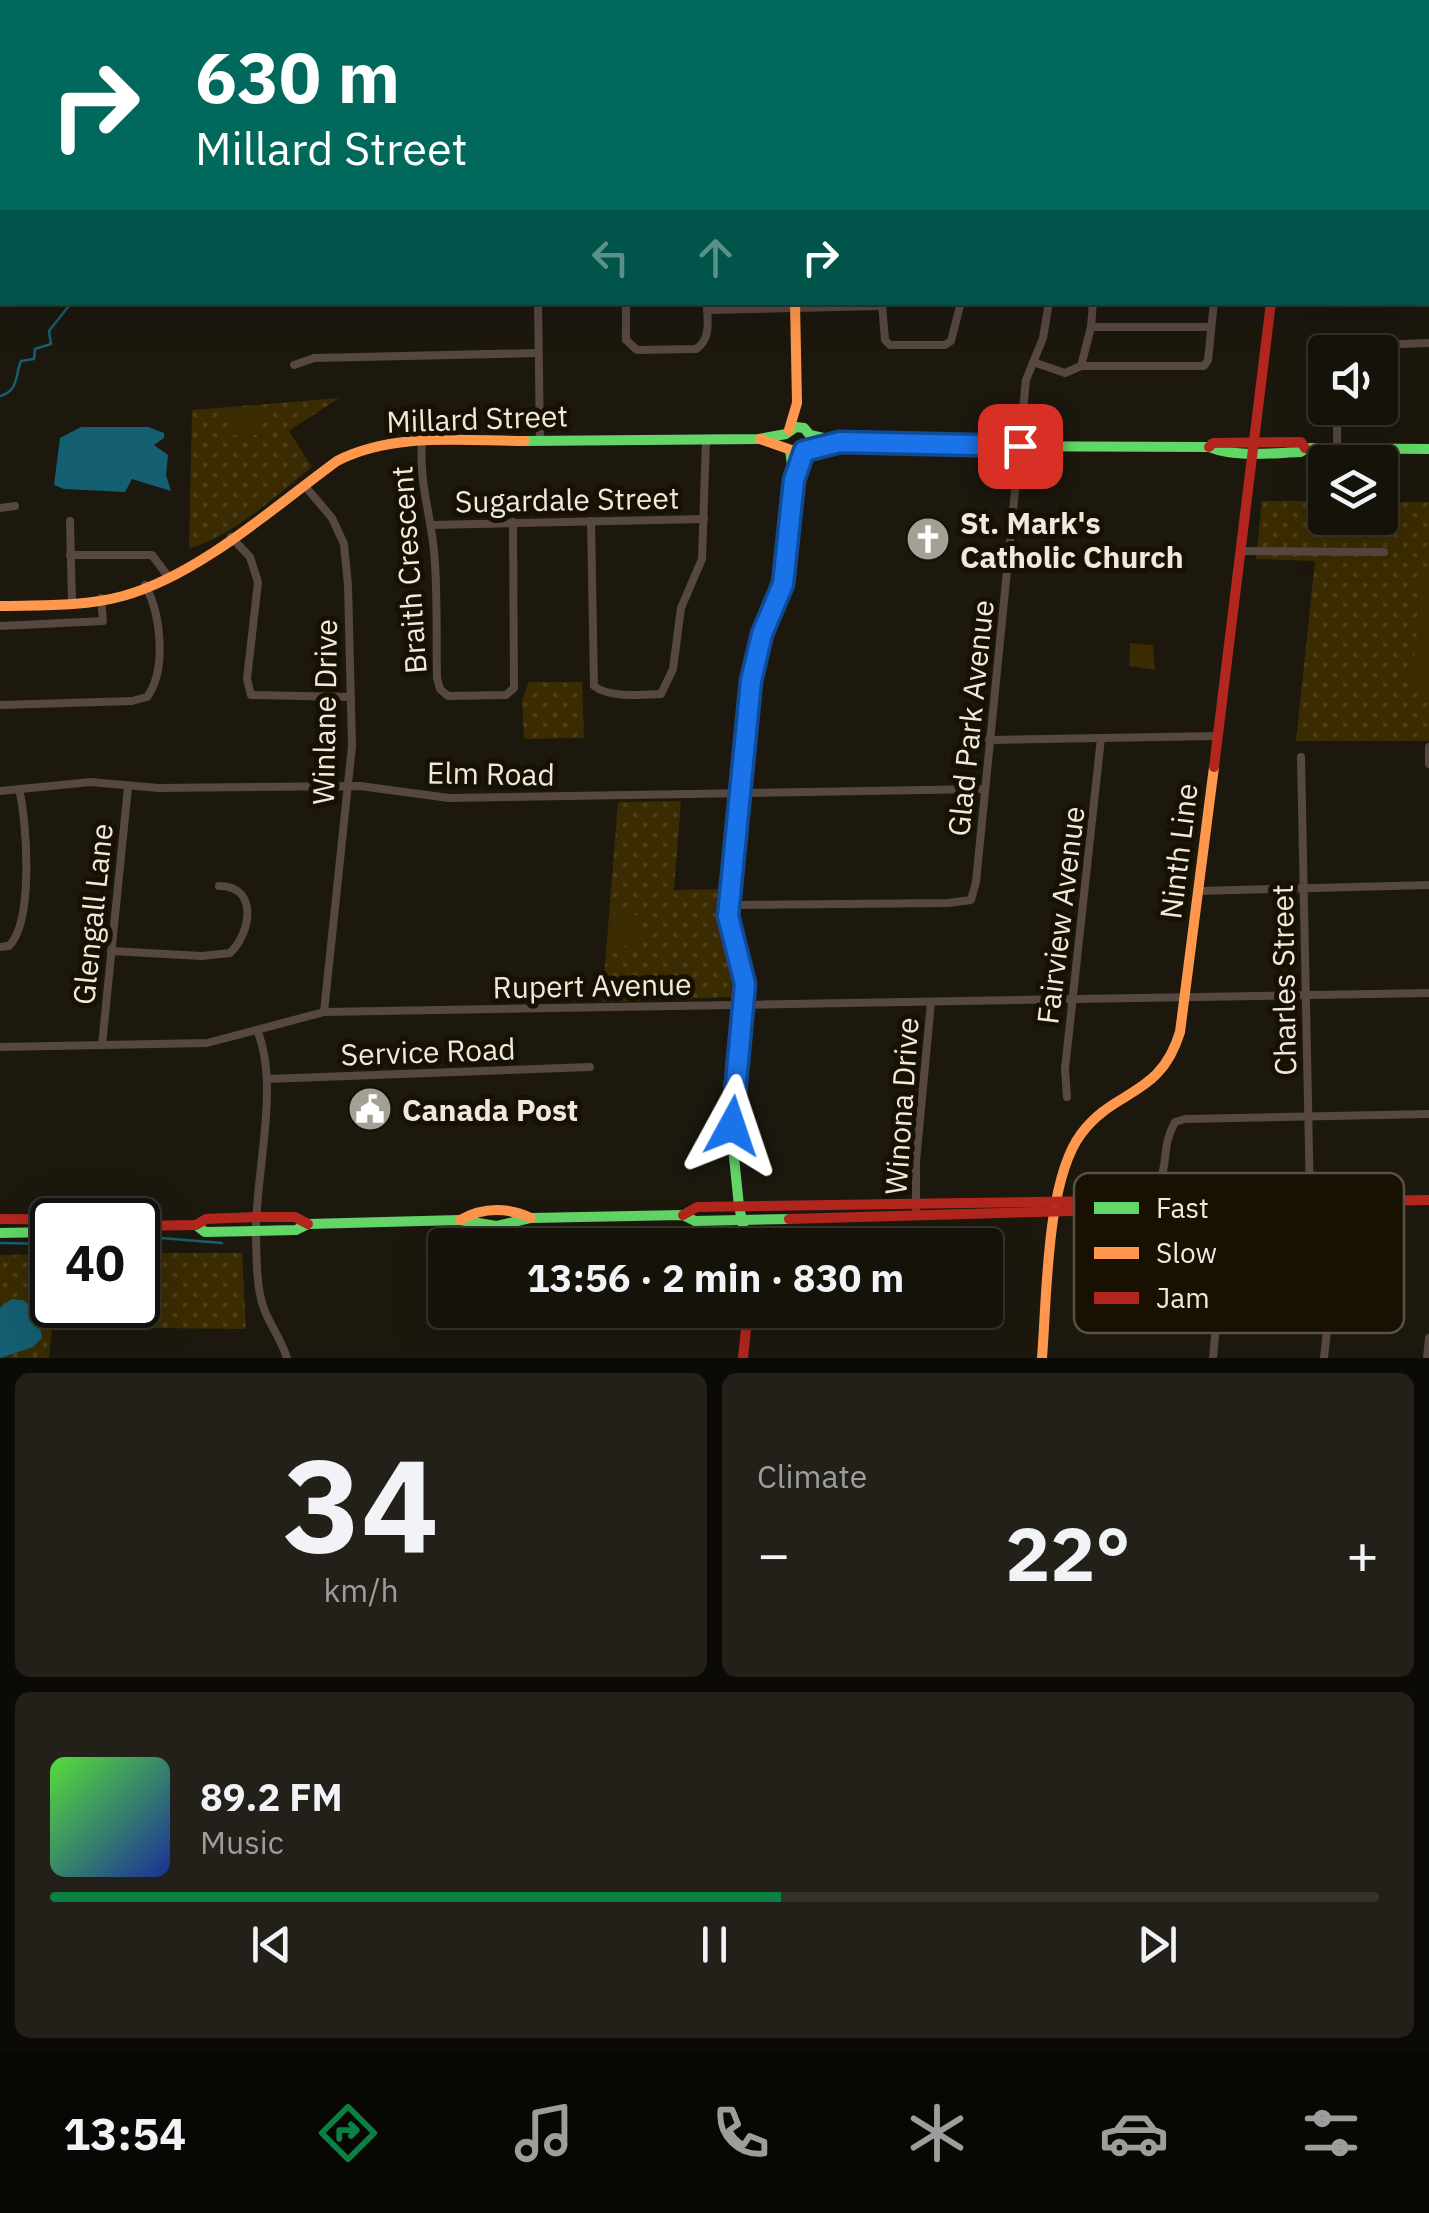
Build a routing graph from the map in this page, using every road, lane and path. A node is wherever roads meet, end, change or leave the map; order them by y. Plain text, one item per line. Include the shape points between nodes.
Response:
1 (538, 305) edge
2 (626, 305) edge
3 (794, 305) edge
4 (882, 305) edge
5 (960, 305) edge
6 (1048, 305) edge
7 (1093, 305) edge
8 (1214, 305) edge
9 (1271, 305) edge
10 (707, 306) edge
11 (1211, 326) junction
12 (1091, 327) junction
13 (1429, 344) edge
14 (1398, 345) edge
15 (538, 353) junction
16 (1033, 362) junction
17 (294, 365) dead end
18 (1081, 366) junction
19 (797, 403) junction
20 (787, 432) junction
21 (706, 439) junction
22 (759, 439) junction
23 (540, 440) junction
24 (422, 441) junction
25 (807, 441) junction
26 (1020, 446) junction
27 (1254, 448) junction
28 (1308, 448) edge
29 (1398, 448) edge
30 (1429, 448) edge
31 (789, 449) junction
32 (794, 480) junction
33 (304, 484) junction
34 (15, 506) dead end
35 (0, 508) edge
36 (704, 519) junction
37 (591, 521) junction
38 (70, 522) dead end
39 (513, 522) junction
40 (431, 525) junction
41 (231, 537) junction
42 (1241, 551) junction
43 (1384, 552) dead end
44 (70, 555) junction
45 (167, 575) junction
46 (146, 585) junction
47 (101, 598) junction
48 (72, 603) junction
49 (0, 606) edge
50 (0, 626) edge
51 (348, 697) junction
52 (0, 705) edge
53 (1217, 736) junction
54 (1102, 738) junction
55 (989, 740) junction
56 (1428, 747) edge
57 (1301, 757) dead end
58 (1429, 764) edge
59 (348, 786) junction
60 (128, 787) junction
61 (19, 789) junction
62 (984, 789) junction
63 (0, 791) edge
64 (742, 793) junction
65 (1429, 885) edge
66 (219, 886) dead end
67 (1304, 888) junction
68 (1198, 890) junction
69 (729, 905) junction
70 (0, 947) edge
71 (111, 951) junction
72 (1429, 994) edge
73 (1306, 996) junction
74 (1186, 998) junction
75 (1072, 1000) junction
76 (931, 1002) junction
77 (743, 1005) junction
78 (324, 1012) junction
79 (257, 1030) junction
80 (102, 1046) junction
81 (0, 1047) edge
82 (590, 1067) dead end
83 (267, 1079) junction
84 (1068, 1097) dead end
85 (1429, 1114) edge
86 (1308, 1115) junction
87 (1164, 1173) edge
88 (1309, 1173) edge
89 (1057, 1200) junction
90 (1074, 1200) edge
91 (1429, 1200) edge
92 (1404, 1201) edge
93 (739, 1206) junction
94 (916, 1208) junction
95 (1074, 1212) edge
96 (1057, 1213) junction
97 (683, 1215) junction
98 (256, 1217) junction
99 (0, 1219) edge
100 (30, 1219) edge
101 (742, 1219) junction
102 (308, 1224) junction
103 (196, 1225) junction
104 (160, 1226) edge
105 (744, 1228) edge
106 (256, 1231) junction
107 (0, 1232) edge
108 (30, 1232) edge
109 (746, 1328) edge
110 (1215, 1333) edge
111 (1327, 1333) edge
112 (1429, 1338) edge
113 (287, 1358) edge
114 (743, 1358) edge
115 (1042, 1358) edge
116 (1213, 1358) edge
117 (1324, 1358) edge
118 (1427, 1358) edge

1 - 15 street
2 - 10 street via 626,340 638,350 696,350 708,335
3 - 10 street
3 - 19 main road
4 - 5 street via 890,346 951,342
6 - 16 street, Glad Park Avenue
7 - 12 street
8 - 11 street
9 - 27 main road, Ninth Line
11 - 12 street
11 - 18 street via 1204,366
12 - 18 street
13 - 14 street
15 - 17 street via 314,358
15 - 23 street
16 - 18 street via 1065,373
16 - 26 street, Glad Park Avenue
19 - 20 main road
19 - 25 main road
20 - 22 main road, Millard Street
20 - 25 main road, Millard Street via 796,427
20 - 31 main road
21 - 22 main road, Millard Street
21 - 23 main road, Millard Street
21 - 36 street
22 - 31 main road, Millard Street
23 - 24 main road, Millard Street
24 - 33 main road, Millard Street via 355,452
24 - 40 street, Braith Crescent via 421,485
25 - 26 main road
25 - 31 main road, Millard Street
25 - 32 main road
26 - 27 main road
26 - 55 street, Glad Park Avenue
27 - 28 main road
27 - 42 main road, Ninth Line
29 - 30 main road
31 - 32 main road
32 - 64 main road via 783,584 751,681
33 - 41 main road, Millard Street
33 - 51 street, Winlane Drive via 344,544
34 - 35 street
36 - 37 street, Sugardale Street
36 - 37 street via 702,560 681,608 674,669 661,694 609,693 594,686
37 - 39 street, Sugardale Street
38 - 44 street
39 - 40 street, Sugardale Street
39 - 40 street, Braith Crescent via 516,679 506,695 448,696 440,688
41 - 45 main road, Millard Street
41 - 51 street via 250,557 258,582 251,695
42 - 43 street
42 - 53 main road, Ninth Line
44 - 45 street via 152,556
44 - 48 street
45 - 46 main road, Millard Street
46 - 47 main road, Millard Street
46 - 52 street via 160,632 147,698
47 - 48 main road, Millard Street
47 - 50 street via 103,621
48 - 49 main road, Millard Street
51 - 59 street, Winlane Drive
53 - 54 street
53 - 68 main road, Ninth Line
54 - 55 street
54 - 75 street, Fairview Avenue
55 - 62 street, Glad Park Avenue
56 - 58 street
57 - 67 street, Charles Street
59 - 60 street, Elm Road
59 - 64 street, Elm Road via 450,798
59 - 78 street, Winlane Drive
60 - 61 street, Elm Road via 78,782
60 - 71 street, Glengall Lane
61 - 63 street, Elm Road
61 - 70 street via 26,878 18,934 10,946
62 - 64 street, Elm Road
62 - 69 street, Glad Park Avenue via 971,900
64 - 69 main road
65 - 67 street
66 - 71 street via 234,886 246,902 243,933 230,953
67 - 68 street
67 - 73 street, Charles Street
68 - 74 main road, Ninth Line
69 - 77 main road
71 - 80 street, Glengall Lane
72 - 73 street, Rupert Avenue
73 - 74 street, Rupert Avenue
73 - 86 street, Charles Street
74 - 75 street, Rupert Avenue
74 - 89 main road, Ninth Line via 1166,1066 1088,1125 1062,1168
75 - 76 street, Rupert Avenue
75 - 84 street, Fairview Avenue
76 - 77 street, Rupert Avenue
76 - 94 street, Winona Drive
77 - 78 street, Rupert Avenue
77 - 93 main road via 731,1128
78 - 79 street, Rupert Avenue
79 - 80 street, Rupert Avenue via 207,1044
79 - 83 street
80 - 81 street, Rupert Avenue
82 - 83 street, Service Road
83 - 98 street
85 - 86 street
86 - 87 street via 1175,1122
86 - 88 street, Charles Street
89 - 90 main road
89 - 94 main road
89 - 96 main road, Ninth Line
91 - 92 main road
93 - 94 main road
93 - 97 main road via 697,1207
93 - 101 main road
94 - 96 main road
94 - 101 main road
95 - 96 main road
96 - 115 main road, Ninth Line
97 - 101 main road via 695,1221
97 - 102 main road via 531,1218 500,1225
98 - 102 main road via 295,1217
98 - 103 main road
98 - 106 street
99 - 100 main road
101 - 105 main road
102 - 106 main road
103 - 104 main road
103 - 106 main road via 206,1232
106 - 113 street via 266,1315
107 - 108 main road
109 - 114 main road
110 - 116 street
111 - 117 street
112 - 118 street

